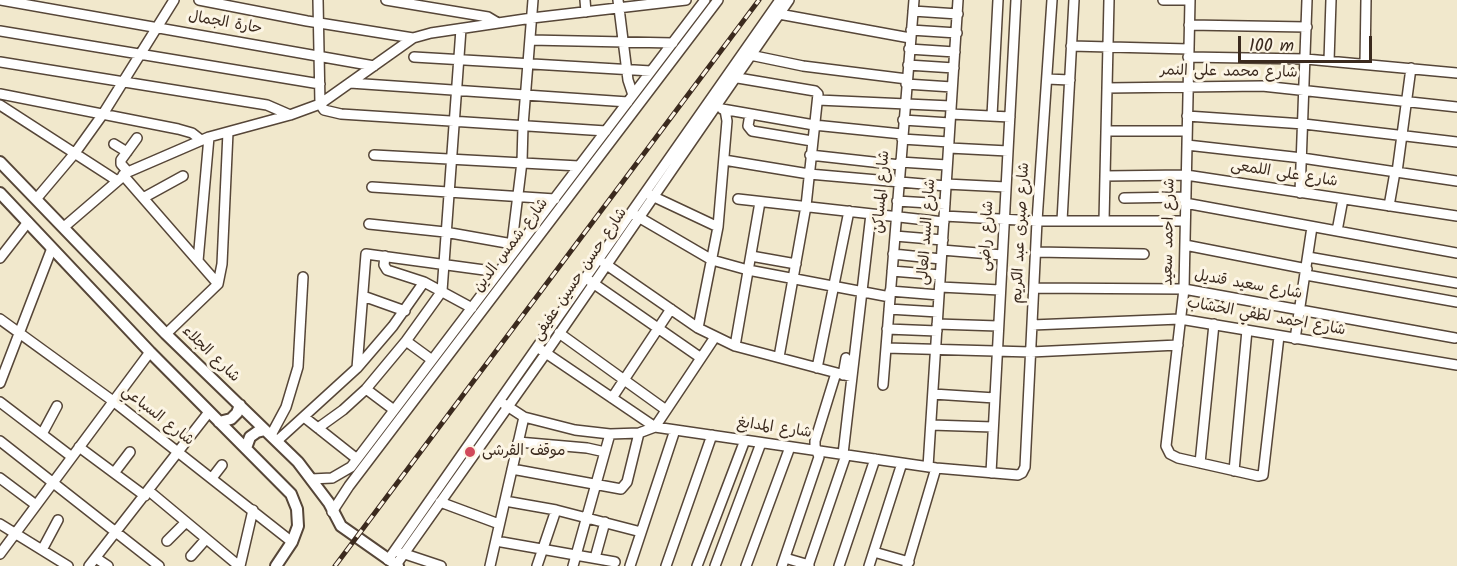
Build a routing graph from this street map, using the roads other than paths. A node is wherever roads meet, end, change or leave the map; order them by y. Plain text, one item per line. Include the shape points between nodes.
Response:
1 (0, 0) edge
2 (174, 0) edge
3 (199, 0) edge
4 (318, 0) edge
5 (386, 0) edge
6 (533, 0) edge
7 (585, 0) edge
8 (679, 0) edge
9 (705, 0) edge
10 (718, 0) edge
11 (780, 0) edge
12 (789, 0) edge
13 (914, 0) edge
14 (958, 0) edge
15 (998, 0) edge
16 (1016, 0) edge
17 (1052, 0) edge
18 (1074, 0) edge
19 (1109, 0) edge
20 (1163, 0) edge
21 (1190, 0) edge
22 (1307, 0) edge
23 (1331, 0) edge
24 (1366, 0) edge
25 (618, 4) edge
26 (912, 11) junction
27 (586, 12) junction
28 (779, 14) junction
29 (958, 14) junction
30 (532, 18) junction
31 (319, 23) junction
32 (498, 23) junction
33 (1189, 25) junction
34 (158, 27) junction
35 (1307, 27) junction
36 (461, 29) junction
37 (0, 30) edge
38 (957, 33) junction
39 (910, 34) junction
40 (413, 38) junction
41 (530, 40) junction
42 (623, 42) junction
43 (673, 43) junction
44 (1071, 46) junction
45 (1108, 47) junction
46 (909, 49) junction
47 (955, 52) junction
48 (1188, 53) junction
49 (140, 55) junction
50 (750, 55) junction
51 (319, 56) junction
52 (414, 57) dead end
53 (458, 59) junction
54 (1306, 59) junction
55 (1329, 61) junction
56 (0, 62) edge
57 (528, 63) junction
58 (1365, 64) junction
59 (908, 65) junction
60 (374, 66) junction
61 (954, 68) junction
62 (1411, 68) junction
63 (626, 69) junction
64 (651, 71) junction
65 (1457, 73) edge
66 (731, 77) junction
67 (1047, 79) junction
68 (1070, 80) junction
69 (123, 82) junction
70 (906, 82) junction
71 (350, 83) junction
72 (320, 84) junction
73 (952, 87) junction
74 (1188, 87) junction
75 (1107, 88) junction
76 (456, 90) junction
77 (1305, 90) junction
78 (0, 94) edge
79 (525, 95) junction
80 (817, 95) junction
81 (631, 98) junction
82 (1407, 102) junction
83 (905, 103) junction
84 (320, 104) junction
85 (0, 105) edge
86 (1457, 107) edge
87 (714, 108) junction
88 (725, 110) junction
89 (103, 114) junction
90 (750, 114) junction
91 (951, 114) junction
92 (290, 115) junction
93 (992, 116) junction
94 (1187, 116) junction
95 (1010, 117) junction
96 (903, 120) junction
97 (453, 122) junction
98 (1304, 124) junction
99 (814, 125) junction
100 (523, 126) junction
101 (606, 130) junction
102 (1106, 131) junction
103 (1187, 131) junction
104 (228, 132) junction
105 (1402, 136) junction
106 (902, 137) junction
107 (137, 138) dead end
108 (205, 139) junction
109 (812, 141) junction
110 (1457, 142) edge
111 (114, 144) dead end
112 (949, 145) junction
113 (1186, 145) junction
114 (1008, 151) junction
115 (127, 152) junction
116 (75, 153) junction
117 (374, 155) dead end
118 (810, 155) junction
119 (451, 158) junction
120 (1302, 158) junction
121 (724, 160) junction
122 (0, 162) edge
123 (522, 162) junction
124 (900, 163) junction
125 (947, 165) junction
126 (579, 166) junction
127 (1396, 172) junction
128 (809, 174) junction
129 (122, 175) junction
130 (1186, 175) junction
131 (183, 176) dead end
132 (1105, 176) junction
133 (1457, 181) edge
134 (899, 183) junction
135 (946, 185) junction
136 (372, 187) dead end
137 (1006, 188) junction
138 (448, 192) junction
139 (1300, 193) junction
140 (649, 195) junction
141 (1, 196) edge
142 (518, 196) junction
143 (37, 198) junction
144 (143, 198) junction
145 (555, 198) junction
146 (1124, 198) dead end
147 (738, 199) dead end
148 (1343, 199) junction
149 (1186, 200) junction
150 (897, 201) junction
151 (760, 202) junction
152 (945, 204) junction
153 (806, 206) junction
154 (1389, 206) junction
155 (849, 211) junction
156 (871, 214) junction
157 (635, 215) junction
158 (896, 216) junction
159 (1457, 216) edge
160 (944, 219) junction
161 (1004, 220) junction
162 (1037, 221) junction
163 (1062, 221) junction
164 (1104, 221) junction
165 (1185, 221) junction
166 (28, 222) junction
167 (369, 224) dead end
168 (64, 226) junction
169 (718, 227) junction
170 (1312, 227) junction
171 (1337, 231) junction
172 (445, 232) junction
173 (895, 236) junction
174 (516, 244) junction
175 (1185, 245) junction
176 (52, 248) junction
177 (530, 248) junction
178 (942, 250) junction
179 (1036, 252) junction
180 (1457, 253) edge
181 (893, 254) junction
182 (1144, 254) dead end
183 (1002, 255) junction
184 (385, 256) junction
185 (751, 256) junction
186 (1308, 257) junction
187 (0, 258) edge
188 (712, 260) junction
189 (198, 261) junction
190 (603, 262) junction
191 (796, 264) junction
192 (443, 265) junction
193 (748, 270) junction
194 (892, 271) junction
195 (499, 272) junction
196 (1306, 272) junction
197 (940, 275) junction
198 (303, 277) dead end
199 (793, 278) junction
200 (589, 281) junction
201 (424, 282) junction
202 (1457, 283) edge
203 (218, 284) junction
204 (833, 286) junction
205 (1034, 288) junction
206 (1184, 289) junction
207 (1000, 290) junction
208 (442, 291) junction
209 (862, 291) junction
210 (939, 291) junction
211 (890, 294) junction
212 (363, 296) junction
213 (1457, 302) edge
214 (472, 308) junction
215 (671, 309) junction
216 (889, 309) junction
217 (1300, 310) junction
218 (405, 311) junction
219 (938, 312) junction
220 (1180, 318) junction
221 (0, 319) edge
222 (1214, 324) junction
223 (1032, 325) junction
224 (998, 326) junction
225 (937, 327) junction
226 (698, 328) junction
227 (658, 329) junction
228 (887, 329) junction
229 (1247, 330) junction
230 (19, 332) junction
231 (559, 333) junction
232 (166, 334) junction
233 (1280, 336) junction
234 (715, 337) junction
235 (1455, 338) dead end
236 (1295, 339) junction
237 (406, 341) junction
238 (1178, 345) junction
239 (735, 346) junction
240 (537, 347) junction
241 (886, 348) junction
242 (936, 349) junction
243 (997, 351) junction
244 (150, 352) junction
245 (1031, 352) junction
246 (546, 353) junction
247 (779, 357) junction
248 (700, 358) junction
249 (846, 358) dead end
250 (432, 360) junction
251 (1457, 365) edge
252 (357, 368) junction
253 (817, 368) junction
254 (2, 371) edge
255 (844, 375) junction
256 (624, 380) junction
257 (0, 383) edge
258 (883, 386) dead end
259 (366, 389) junction
260 (933, 394) junction
261 (612, 398) junction
262 (995, 398) junction
263 (113, 401) junction
264 (0, 402) edge
265 (504, 404) junction
266 (240, 405) junction
267 (57, 406) dead end
268 (394, 410) junction
269 (666, 410) junction
270 (209, 412) junction
271 (304, 417) junction
272 (524, 417) junction
273 (219, 422) junction
274 (931, 425) junction
275 (655, 427) junction
276 (993, 427) junction
277 (318, 428) junction
278 (675, 430) junction
279 (639, 433) junction
280 (42, 434) junction
281 (610, 434) junction
282 (271, 435) junction
283 (712, 435) junction
284 (745, 440) junction
285 (0, 441) edge
286 (518, 442) junction
287 (761, 442) junction
288 (79, 447) junction
289 (790, 447) junction
290 (246, 448) junction
291 (816, 450) junction
292 (130, 452) dead end
293 (178, 452) junction
294 (606, 452) junction
295 (845, 455) junction
296 (72, 457) junction
297 (357, 459) junction
298 (875, 459) junction
299 (902, 463) junction
300 (1200, 463) junction
301 (222, 465) dead end
302 (932, 467) junction
303 (1025, 467) joint
304 (512, 469) junction
305 (1234, 471) junction
306 (114, 473) junction
307 (991, 473) junction
308 (0, 478) edge
309 (212, 478) junction
310 (311, 479) junction
311 (53, 482) junction
312 (596, 485) junction
313 (147, 494) junction
314 (505, 501) junction
315 (440, 502) junction
316 (36, 505) junction
317 (253, 510) junction
318 (556, 510) junction
319 (332, 512) junction
320 (588, 518) junction
321 (58, 520) dead end
322 (186, 522) junction
323 (605, 522) junction
324 (0, 524) edge
325 (500, 524) junction
326 (116, 532) junction
327 (641, 532) junction
328 (16, 533) junction
329 (206, 539) junction
330 (167, 541) dead end
331 (496, 541) junction
332 (292, 542) junction
333 (542, 549) junction
334 (42, 550) junction
335 (874, 552) junction
336 (0, 554) edge
337 (576, 555) junction
338 (191, 556) dead end
339 (96, 558) junction
340 (595, 558) junction
341 (396, 559) edge
342 (615, 562) dead end
343 (784, 562) edge
344 (908, 564) edge
345 (808, 565) edge
346 (68, 566) edge
347 (89, 566) edge
348 (108, 566) edge
349 (159, 566) edge
350 (239, 566) edge
351 (276, 566) edge
352 (441, 566) edge
353 (490, 566) edge
354 (537, 566) edge
355 (573, 566) edge
356 (630, 566) edge
357 (666, 566) edge
358 (697, 566) edge
359 (715, 566) edge
360 (746, 566) edge
361 (840, 566) edge
362 (869, 566) edge

1 - 34 street, حارة الجمال
2 - 34 street
3 - 31 street
4 - 31 street
5 - 32 street via 488,17
6 - 30 street
7 - 27 street
8 - 25 street
9 - 43 street, شارع شمس الدين
10 - 177 street, شارع شمس الدين
11 - 66 street, شارع حسن حسين عفيفى
12 - 28 street, شارع حسن حسين عفيفى
13 - 26 street, شارع المساكن
14 - 29 street, شارع السد العالى
15 - 93 street
16 - 95 street, شارع راضى
17 - 67 street, شارع صبرى عبد الكريم
18 - 44 street
19 - 45 street
20 - 21 street
21 - 33 street, شارع احمد سعيد
22 - 35 street
23 - 55 street
24 - 58 street
25 - 27 street
25 - 42 street
26 - 29 street
26 - 39 street, شارع المساكن
27 - 30 street
28 - 39 street
28 - 50 street, شارع حسن حسين عفيفى
29 - 38 street, شارع السد العالى
30 - 32 street
30 - 41 street
31 - 40 street
31 - 51 street
32 - 36 street
33 - 35 street
33 - 48 street, شارع احمد سعيد
34 - 49 street
34 - 51 street, حارة الجمال
35 - 54 street
36 - 40 street
36 - 53 street
37 - 49 street
38 - 39 street
38 - 47 street, شارع السد العالى
39 - 46 street, شارع المساكن
40 - 60 street
41 - 42 street
41 - 57 street
42 - 43 street
42 - 63 street
43 - 64 street, شارع شمس الدين
44 - 45 street
44 - 68 street
45 - 48 street
45 - 75 street
46 - 47 street
46 - 59 street, شارع المساكن
47 - 61 street, شارع السد العالى
48 - 54 street
48 - 74 street, شارع احمد سعيد
49 - 69 street
49 - 72 street
50 - 66 street, شارع حسن حسين عفيفى
50 - 70 street
51 - 60 street, حارة الجمال
51 - 72 street
52 - 53 street
53 - 57 street
53 - 76 street
54 - 55 street
54 - 77 street
55 - 58 street
56 - 69 street
57 - 63 street
57 - 79 street
58 - 62 street
59 - 61 street
59 - 70 street, شارع المساكن
60 - 71 street
61 - 73 street, شارع السد العالى
62 - 65 street
62 - 82 street
63 - 64 street
63 - 81 street
64 - 81 street, شارع شمس الدين
66 - 80 street
66 - 87 street, شارع حسن حسين عفيفى
66 - 140 street, شارع حسن حسين عفيفى
67 - 68 street
67 - 162 street, شارع صبرى عبد الكريم
68 - 163 street
69 - 89 street
69 - 92 street via 267,105
70 - 73 street
70 - 83 street, شارع المساكن
71 - 76 street
71 - 84 street
72 - 84 street
73 - 91 street, شارع السد العالى
74 - 75 street, شارع محمد على النمر
74 - 77 street, شارع محمد على النمر
74 - 94 street, شارع احمد سعيد
75 - 102 street
76 - 79 street
76 - 97 street
77 - 82 street, شارع محمد على النمر
77 - 98 street
78 - 89 street
79 - 81 street
79 - 100 street
80 - 83 street
80 - 99 street
81 - 101 street, شارع شمس الدين
82 - 86 street, شارع محمد على النمر
82 - 105 street
83 - 91 street
83 - 96 street, شارع المساكن
84 - 92 street
84 - 97 street via 331,114
85 - 116 street
87 - 88 street
87 - 140 street, شارع حسن حسين عفيفى
88 - 90 street
88 - 121 street via 728,121
89 - 108 street via 178,129
89 - 116 street
90 - 99 street
90 - 109 street via 748,126 752,131
91 - 93 street
91 - 96 street
91 - 112 street, شارع السد العالى
92 - 104 street
93 - 95 street
94 - 98 street
94 - 103 street, شارع احمد سعيد
95 - 114 street, شارع راضى
96 - 106 street, شارع المساكن
97 - 100 street
97 - 119 street
98 - 105 street
98 - 120 street
99 - 106 street
99 - 109 street
100 - 101 street
100 - 123 street
101 - 126 street, شارع شمس الدين
102 - 103 street
102 - 132 street
103 - 113 street, شارع احمد سعيد
104 - 108 street
104 - 203 street via 222,269
105 - 110 street
105 - 127 street
106 - 112 street
106 - 124 street, شارع المساكن
107 - 115 street
108 - 129 street
108 - 189 street
109 - 118 street
111 - 115 street
112 - 114 street
112 - 125 street, شارع السد العالى
113 - 120 street
113 - 130 street, شارع احمد سعيد
114 - 137 street, شارع راضى
115 - 129 street via 121,163
116 - 129 street
116 - 143 street
117 - 119 street
118 - 124 street
118 - 128 street
119 - 123 street
119 - 138 street
120 - 127 street
120 - 139 street
121 - 128 street
121 - 169 street
122 - 143 main road, شارع الجلاء
123 - 126 street
123 - 142 street
124 - 125 street
124 - 134 street, شارع المساكن
125 - 135 street, شارع السد العالى
126 - 145 street, شارع شمس الدين
127 - 133 street
127 - 154 street
128 - 134 street
128 - 153 street
129 - 144 street
129 - 168 street
130 - 132 street, شارع على اللمعى
130 - 139 street, شارع على اللمعى
130 - 149 street, شارع احمد سعيد
131 - 144 street
132 - 164 street
134 - 135 street
134 - 150 street, شارع المساكن
135 - 137 street
135 - 152 street, شارع السد العالى
136 - 138 street
137 - 161 street, شارع راضى
138 - 142 street
138 - 172 street
139 - 148 street, شارع على اللمعى
140 - 157 street, شارع حسن حسين عفيفى
140 - 169 street
141 - 166 main road
142 - 145 street
142 - 174 street
143 - 168 main road, شارع الجلاء
144 - 189 street
145 - 174 street, شارع شمس الدين
146 - 149 street
147 - 151 street
148 - 154 street, شارع على اللمعى
148 - 171 street
149 - 165 street, شارع احمد سعيد
149 - 170 street
150 - 152 street
150 - 158 street, شارع المساكن
151 - 153 street
151 - 185 street
152 - 160 street, شارع السد العالى
153 - 155 street
153 - 191 street
154 - 159 street, شارع على اللمعى
155 - 156 street
155 - 204 street
156 - 158 street
156 - 209 street
157 - 188 street
157 - 190 street, شارع حسن حسين عفيفى
158 - 160 street
158 - 173 street, شارع المساكن
160 - 161 street
160 - 178 street, شارع السد العالى
161 - 162 street
161 - 183 street, شارع راضى
162 - 163 street
162 - 179 street, شارع صبرى عبد الكريم
163 - 164 street
164 - 165 street
165 - 175 street, شارع احمد سعيد
166 - 176 main road
166 - 187 street
167 - 172 street
168 - 232 main road, شارع الجلاء
169 - 188 street
170 - 171 street
170 - 186 street
171 - 180 street
172 - 174 street
172 - 192 street
173 - 178 street
173 - 181 street, شارع المساكن
174 - 177 street
174 - 195 street, شارع شمس الدين
175 - 196 street
175 - 206 street, شارع احمد سعيد
176 - 230 street
176 - 244 main road
177 - 319 street, شارع شمس الدين
178 - 181 street
178 - 183 street
178 - 197 street, شارع السد العالى
179 - 182 street
179 - 205 street, شارع صبرى عبد الكريم
181 - 194 street, شارع المساكن
183 - 207 street, شارع راضى
184 - 192 street
184 - 201 street via 387,270
184 - 212 street via 366,254
185 - 191 street
185 - 193 street
186 - 196 street
186 - 202 street
188 - 193 street
188 - 226 street
189 - 203 street
190 - 200 street, شارع حسن حسين عفيفى
190 - 215 street
191 - 199 street
192 - 195 street
192 - 208 street
193 - 199 street
193 - 239 street
194 - 197 street
194 - 211 street, شارع المساكن
195 - 214 street, شارع شمس الدين
196 - 213 street
196 - 217 street
197 - 210 street, شارع السد العالى
198 - 282 street via 298,367 291,396
199 - 204 street
199 - 247 street
200 - 227 street
200 - 231 street, شارع حسن حسين عفيفى
200 - 240 street, شارع حسن حسين عفيفى
201 - 208 street
201 - 218 street
203 - 232 street
204 - 209 street
204 - 253 street
205 - 206 street, شارع سعيد قنديل
205 - 223 street, شارع صبرى عبد الكريم
206 - 217 street, شارع سعيد قنديل
206 - 220 street, شارع احمد سعيد
207 - 210 street
207 - 224 street, شارع راضى
208 - 214 street
208 - 237 street
209 - 211 street
209 - 255 street
210 - 211 street
210 - 219 street, شارع السد العالى
211 - 216 street, شارع المساكن
212 - 218 street
212 - 252 street
214 - 250 street, شارع شمس الدين
215 - 226 street
215 - 227 street
216 - 219 street
216 - 228 street, شارع المساكن
217 - 235 street, شارع سعيد قنديل
217 - 236 street
218 - 252 street
219 - 225 street, شارع السد العالى
220 - 222 street, شارع احمد لطفي الخشاب
220 - 223 street, شارع احمد لطفي الخشاب
220 - 238 street, شارع احمد سعيد
221 - 230 street, شارع السباعي
222 - 229 street, شارع احمد لطفي الخشاب
222 - 300 street
223 - 245 street, شارع صبرى عبد الكريم
224 - 225 street
224 - 243 street, شارع راضى
225 - 228 street
225 - 242 street, شارع السد العالى
226 - 234 street
227 - 248 street
227 - 256 street
228 - 241 street, شارع المساكن
229 - 233 street, شارع احمد لطفي الخشاب
229 - 305 street
230 - 254 street
230 - 263 street, شارع السباعي
231 - 246 street, شارع حسن حسين عفيفى
231 - 256 street
232 - 266 main road, شارع الجلاء
233 - 236 street, شارع احمد لطفي الخشاب
233 - 305 street via 1264,472 1260,476
234 - 239 street
234 - 248 street
236 - 251 street, شارع احمد لطفي الخشاب
237 - 250 street
237 - 259 street
238 - 245 street
238 - 300 street, شارع احمد سعيد via 1166,446 1170,454
239 - 247 street
240 - 246 street, شارع المدابغ
240 - 265 street, شارع حسن حسين عفيفى
241 - 242 street
241 - 258 street, شارع المساكن
242 - 243 street
242 - 260 street, شارع السد العالى
243 - 245 street
243 - 262 street, شارع راضى
244 - 263 street
244 - 270 main road
245 - 303 street, شارع صبرى عبد الكريم
246 - 261 street, شارع المدابغ
246 - 265 street, شارع حسن حسين عفيفى
247 - 253 street
248 - 269 street
249 - 255 street
250 - 268 street, شارع شمس الدين
252 - 271 street
253 - 255 street
254 - 257 street
255 - 291 street via 815,441
255 - 295 street
256 - 261 street
256 - 269 street
259 - 268 street
259 - 277 street
260 - 262 street
260 - 274 street, شارع السد العالى
261 - 275 street, شارع المدابغ
262 - 276 street, شارع راضى
263 - 288 street
263 - 293 street, شارع السباعي
264 - 280 street
265 - 272 street
265 - 315 street, شارع حسن حسين عفيفى
265 - 341 street, شارع حسن حسين عفيفى
266 - 273 main road via 231,419
266 - 282 main road, شارع الجلاء
267 - 280 street
268 - 297 street, شارع شمس الدين
269 - 275 street
270 - 273 main road
270 - 293 street
271 - 277 street
271 - 282 street
272 - 281 street
272 - 286 street
273 - 290 main road
274 - 276 street
274 - 302 street, شارع السد العالى
275 - 278 street, شارع المدابغ
275 - 279 street
276 - 307 street, شارع راضى
277 - 297 street
278 - 283 street, شارع المدابغ
278 - 327 street
279 - 281 street
279 - 312 street via 625,486 618,489
280 - 296 street
281 - 294 street
282 - 290 main road via 257,432
282 - 310 main road, شارع الجلاء
283 - 284 street, شارع المدابغ
283 - 357 street
284 - 287 street, شارع المدابغ
284 - 358 street
285 - 311 street
286 - 294 street
286 - 304 street
287 - 289 street, شارع المدابغ
287 - 359 street
288 - 296 street
288 - 306 street
289 - 291 street, شارع المدابغ
289 - 360 street
290 - 332 main road via 295,501 298,526
291 - 295 street, شارع المدابغ
291 - 343 street via 819,457
292 - 306 street
293 - 309 street, شارع السباعي
293 - 313 street
294 - 312 street
295 - 298 street, شارع المدابغ
295 - 345 street
296 - 311 street
297 - 310 street, شارع شمس الدين via 339,476
298 - 299 street, شارع المدابغ
298 - 361 street
299 - 302 street, شارع المدابغ
299 - 335 street
300 - 305 street
301 - 309 street
302 - 307 street, شارع المدابغ
302 - 344 street, شارع السد العالى
303 - 307 street, شارع المدابغ via 1018,475
304 - 312 street
304 - 314 street
306 - 313 street
308 - 316 street
309 - 317 street, شارع السباعي
310 - 319 main road, شارع الجلاء
311 - 316 street
311 - 326 street
312 - 320 street
313 - 322 street
313 - 326 street
314 - 318 street
314 - 325 street
315 - 325 street
315 - 341 street, شارع حسن حسين عفيفى
316 - 328 street
317 - 332 street, شارع السباعي
317 - 350 street
318 - 320 street
318 - 333 street
319 - 341 main road, شارع الجلاء via 341,526
320 - 323 street
320 - 337 street
321 - 334 street
322 - 329 street
322 - 330 street
323 - 327 street
323 - 340 street
324 - 328 street
325 - 331 street
326 - 339 street
326 - 349 street
327 - 356 street
328 - 334 street
328 - 336 street
329 - 338 street
329 - 350 street
331 - 333 street
331 - 353 street
332 - 351 main road
333 - 337 street
333 - 354 street
334 - 346 street
335 - 344 street
335 - 362 street
337 - 340 street
337 - 355 street
339 - 347 street
339 - 348 street
340 - 342 street
341 - 352 street
343 - 345 street

